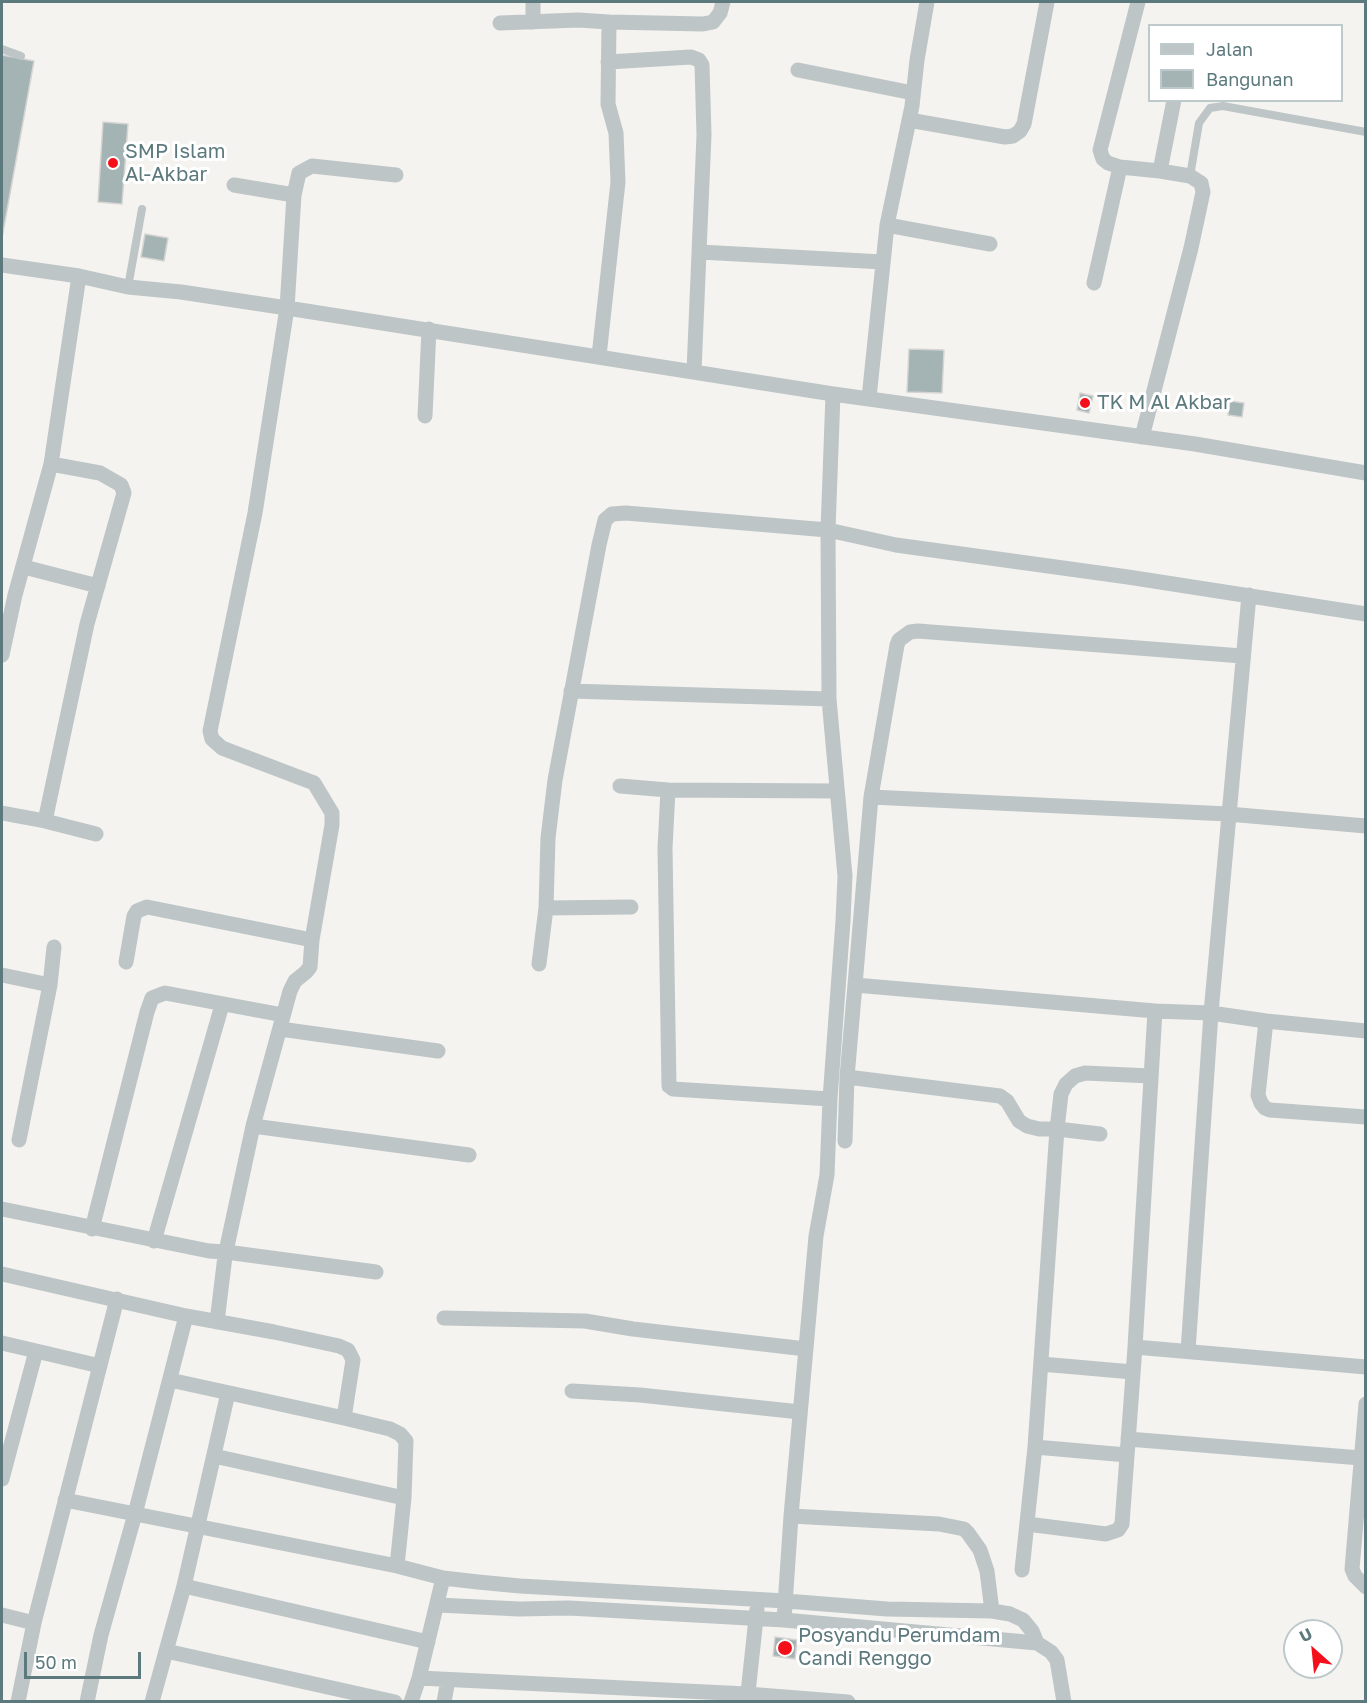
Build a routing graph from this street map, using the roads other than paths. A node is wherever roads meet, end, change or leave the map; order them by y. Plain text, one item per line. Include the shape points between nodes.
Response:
1 (532, 2) edge
2 (723, 2) edge
3 (927, 2) edge
4 (1047, 2) edge
5 (1138, 2) edge
6 (533, 22) junction
7 (609, 22) junction
8 (500, 23) dead end
9 (2, 49) edge
10 (21, 56) dead end
11 (608, 62) junction
12 (798, 70) dead end
13 (914, 93) junction
14 (1174, 102) edge
15 (909, 120) junction
16 (1365, 132) edge
17 (1120, 166) junction
18 (1161, 171) junction
19 (396, 175) dead end
20 (1190, 176) junction
21 (234, 185) dead end
22 (294, 195) junction
23 (142, 209) dead end
24 (886, 225) junction
25 (990, 244) dead end
26 (700, 252) junction
27 (883, 262) junction
28 (2, 265) edge
29 (79, 276) junction
30 (1094, 283) dead end
31 (129, 287) junction
32 (287, 308) junction
33 (429, 329) junction
34 (599, 356) junction
35 (694, 371) junction
36 (833, 394) junction
37 (869, 398) junction
38 (425, 416) dead end
39 (1142, 437) junction
40 (51, 464) junction
41 (1365, 473) edge
42 (828, 530) junction
43 (24, 567) junction
44 (98, 586) junction
45 (1249, 596) junction
46 (1365, 614) edge
47 (2, 655) edge
48 (1242, 656) junction
49 (571, 691) junction
50 (829, 699) junction
51 (620, 786) dead end
52 (668, 790) junction
53 (837, 791) junction
54 (871, 797) junction
55 (2, 813) edge
56 (1228, 814) junction
57 (45, 821) junction
58 (1365, 826) edge
59 (96, 834) dead end
60 (631, 907) dead end
61 (546, 908) junction
62 (312, 940) junction
63 (54, 946) dead end
64 (126, 962) dead end
65 (539, 964) dead end
66 (2, 975) edge
67 (50, 985) junction
68 (855, 985) junction
69 (222, 1005) junction
70 (1155, 1011) junction
71 (1211, 1013) junction
72 (282, 1022) junction
73 (1266, 1022) junction
74 (1365, 1031) edge
75 (438, 1051) dead end
76 (1150, 1076) junction
77 (847, 1077) junction
78 (830, 1099) junction
79 (1365, 1117) edge
80 (253, 1126) junction
81 (1056, 1129) junction
82 (1100, 1134) dead end
83 (19, 1140) dead end
84 (845, 1142) dead end
85 (469, 1155) dead end
86 (2, 1209) edge
87 (92, 1228) junction
88 (154, 1241) junction
89 (226, 1251) junction
90 (376, 1272) dead end
91 (2, 1274) edge
92 (117, 1299) junction
93 (186, 1316) junction
94 (444, 1318) dead end
95 (217, 1322) junction
96 (2, 1343) edge
97 (1135, 1347) junction
98 (806, 1349) junction
99 (36, 1351) junction
100 (1188, 1352) junction
101 (1041, 1364) junction
102 (100, 1366) junction
103 (1365, 1367) edge
104 (1133, 1372) junction
105 (170, 1380) junction
106 (572, 1392) dead end
107 (228, 1393) junction
108 (1365, 1404) edge
109 (800, 1412) junction
110 (344, 1418) junction
111 (1128, 1439) junction
112 (1035, 1447) junction
113 (1127, 1455) junction
114 (214, 1456) junction
115 (1361, 1458) junction
116 (2, 1479) edge
117 (404, 1498) junction
118 (65, 1500) junction
119 (1361, 1511) edge
120 (135, 1514) junction
121 (791, 1516) junction
122 (1027, 1524) junction
123 (198, 1527) junction
124 (397, 1566) junction
125 (1022, 1570) dead end
126 (444, 1578) junction
127 (478, 1582) junction
128 (184, 1586) junction
129 (520, 1586) junction
130 (1365, 1587) edge
131 (570, 1590) junction
132 (654, 1594) junction
133 (688, 1596) junction
134 (758, 1600) junction
135 (786, 1601) junction
136 (438, 1605) junction
137 (475, 1608) junction
138 (569, 1608) junction
139 (519, 1609) junction
140 (992, 1611) junction
141 (653, 1613) junction
142 (2, 1615) edge
143 (687, 1615) junction
144 (756, 1619) junction
145 (784, 1620) junction
146 (34, 1623) junction
147 (428, 1642) junction
148 (1037, 1643) junction
149 (165, 1651) junction
150 (419, 1678) junction
151 (447, 1680) junction
152 (747, 1698) edge
153 (18, 1701) edge
154 (87, 1701) edge
155 (152, 1701) edge
156 (395, 1701) edge
157 (411, 1701) edge
158 (444, 1701) edge
159 (848, 1701) edge
160 (1064, 1701) edge

1 - 6 street
2 - 7 street via 713,22 703,24
3 - 13 street
4 - 15 street via 1020,131 1005,137
5 - 17 street via 1100,150 1102,159
6 - 7 street
6 - 8 street
7 - 11 street
9 - 10 lane
11 - 26 street via 691,57 702,65
11 - 34 street via 608,104 616,133 618,182
12 - 13 street
13 - 15 street
14 - 18 street
15 - 24 street
16 - 20 lane via 1223,106 1210,108 1199,123
17 - 18 street
17 - 30 street
18 - 20 street
19 - 22 street via 312,166 299,173
20 - 39 street via 1201,183 1203,192
21 - 22 street
22 - 32 street
23 - 31 lane
24 - 25 street
24 - 27 street
26 - 27 street
26 - 35 street
27 - 37 street
28 - 29 street
29 - 31 street
29 - 40 street
31 - 32 street
32 - 33 street
32 - 62 street via 255,513 210,731 222,748 314,783 332,813
33 - 34 street
33 - 38 street
34 - 35 street
35 - 36 street
36 - 37 street
36 - 42 street
37 - 39 street
39 - 41 street
40 - 43 street
40 - 44 street via 100,473 121,484 124,493
42 - 45 street via 896,545
42 - 49 street via 612,514 605,520 601,533
42 - 50 street
43 - 44 street
43 - 47 street
44 - 57 street
45 - 46 street
45 - 48 street
48 - 54 street via 910,632 897,645
48 - 56 street
49 - 50 street
49 - 61 street via 548,838
50 - 53 street
51 - 52 street
52 - 53 street
52 - 78 street via 665,848 669,1086
53 - 78 street via 845,876
54 - 56 street
54 - 68 street
55 - 57 street
56 - 58 street
56 - 71 street
57 - 59 street
60 - 61 street
61 - 65 street
62 - 64 street via 147,907 134,916
62 - 72 street via 310,966 293,984
63 - 67 street
66 - 67 street
67 - 83 street
68 - 70 street
68 - 77 street
69 - 72 street
69 - 87 street via 165,993 149,1002
69 - 88 street
70 - 71 street
70 - 76 street
71 - 73 street
71 - 100 street
72 - 75 street
72 - 80 street
73 - 74 street
73 - 79 street via 1258,1095 1265,1108
76 - 81 street via 1075,1076 1061,1094
76 - 97 street
77 - 81 street via 1000,1096 1027,1126
77 - 84 street
78 - 98 street via 827,1175 816,1236
80 - 85 street
80 - 89 street
81 - 82 street
81 - 101 street
86 - 87 street
87 - 88 street
88 - 89 street
89 - 90 street
89 - 95 street
91 - 92 street
92 - 93 street
92 - 102 street
93 - 95 street
93 - 105 street
94 - 98 street via 585,1321
95 - 110 street via 346,1349 353,1360
96 - 99 street
97 - 100 street
97 - 104 street
98 - 109 street
99 - 102 street
99 - 116 street
100 - 103 street
101 - 104 street
101 - 112 street
102 - 118 street
104 - 111 street
105 - 107 street
105 - 120 street
106 - 109 street
107 - 110 street
107 - 114 street
108 - 115 street
109 - 121 street
110 - 117 street via 390,1429 406,1441
111 - 113 street
111 - 115 street
112 - 113 street
112 - 122 street
113 - 122 street via 1122,1524 1118,1530 1106,1534
114 - 117 street
114 - 123 street
115 - 119 street
117 - 124 street
118 - 120 street
118 - 146 street
119 - 130 street via 1352,1569
120 - 123 street
120 - 154 street
121 - 135 street
121 - 140 street via 939,1524 964,1529 980,1550
122 - 125 street
123 - 124 street
123 - 128 street
124 - 126 street
126 - 127 street
126 - 136 street
127 - 129 street
127 - 137 street
128 - 147 street
128 - 149 street
129 - 131 street
129 - 139 street
131 - 132 street
131 - 138 street
132 - 133 street
132 - 141 street
133 - 134 street
133 - 143 street
134 - 135 street
134 - 144 street
135 - 140 street via 887,1609
135 - 145 street
136 - 137 street
136 - 147 street
137 - 139 street
138 - 139 street
138 - 141 street
140 - 148 street via 1023,1620
141 - 143 street
142 - 146 street
143 - 144 street
144 - 145 street
144 - 152 street
145 - 148 street
146 - 153 street
147 - 150 street
148 - 160 street via 1056,1660
149 - 155 street
149 - 156 street
150 - 151 street
150 - 157 street
151 - 152 street
151 - 158 street
152 - 159 street

